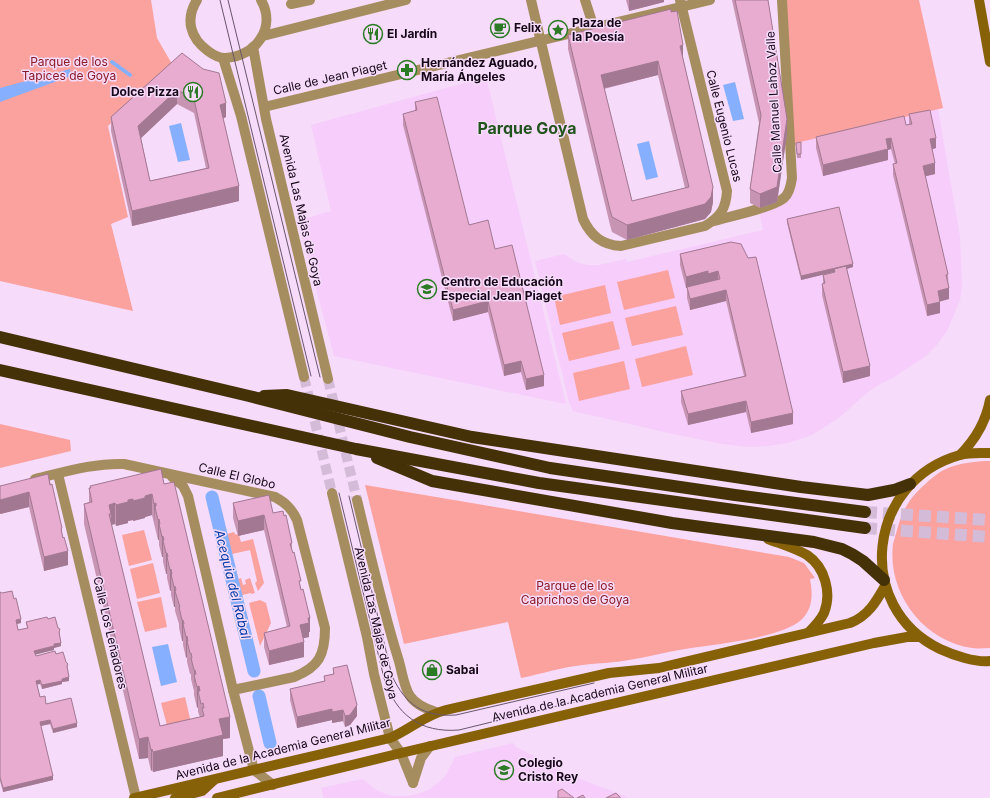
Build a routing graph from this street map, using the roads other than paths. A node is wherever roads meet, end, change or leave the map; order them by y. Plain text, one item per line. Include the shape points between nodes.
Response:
1 (197, 0) edge
2 (261, 0) edge
3 (310, 0) edge
4 (406, 0) edge
5 (531, 0) edge
6 (585, 0) edge
7 (710, 0) edge
8 (782, 0) edge
9 (980, 0) edge
10 (291, 4) dead end
11 (681, 4) edge
12 (594, 28) junction
13 (263, 36) junction
14 (541, 41) junction
15 (253, 47) junction
16 (223, 58) junction
17 (990, 62) edge
18 (264, 107) junction
19 (714, 221) junction
20 (0, 337) edge
21 (0, 370) edge
22 (304, 377) tunnel mouth
23 (328, 379) tunnel mouth
24 (249, 396) junction
25 (990, 400) edge
26 (356, 449) junction
27 (990, 453) edge
28 (960, 455) junction
29 (58, 474) junction
30 (167, 474) junction
31 (22, 482) edge
32 (910, 484) junction
33 (332, 493) tunnel mouth
34 (357, 500) tunnel mouth
35 (865, 512) tunnel mouth
36 (865, 528) tunnel mouth
37 (756, 534) junction
38 (884, 583) junction
39 (807, 633) junction
40 (920, 637) junction
41 (990, 661) edge
42 (233, 690) junction
43 (436, 712) junction
44 (390, 738) junction
45 (430, 746) junction
46 (401, 753) junction
47 (254, 770) junction
48 (214, 780) junction
49 (273, 785) junction
50 (135, 798) edge
51 (175, 798) edge
52 (216, 798) edge

1 - 16 street via 190,15 190,27 194,38 211,54
2 - 13 street via 266,17
3 - 10 street
4 - 13 street
5 - 14 street
6 - 12 street
7 - 11 street, Calle de Jean Piaget
8 - 19 street, Calle Manuel Lahoz Valle via 792,178 790,187 784,198 777,202
9 - 17 main road
11 - 12 street, Calle de Jean Piaget
11 - 19 street, Calle Eugenio Lucas via 727,190 724,208
12 - 14 street, Calle de Jean Piaget
13 - 15 street
14 - 18 street, Calle de Jean Piaget
14 - 19 street via 583,219 594,236 606,244 621,246 705,226
15 - 16 street via 240,54
15 - 18 street, Avenida Las Majas de Goya
16 - 22 street via 241,116
18 - 23 street, Avenida Las Majas de Goya
20 - 24 highway
21 - 26 highway
24 - 32 highway via 287,395 472,437 801,487 868,495
24 - 35 highway via 410,437 550,468
25 - 28 main road via 975,437
26 - 36 highway via 539,483
26 - 37 highway via 432,481 672,523
27 - 28 main road
28 - 32 main road via 925,471
29 - 30 street, Calle El Globo via 108,464 124,464
29 - 31 street, Calle El Globo
29 - 50 street, Calle Los Leñadores
30 - 42 street via 183,486 188,496
30 - 42 street, Calle El Globo via 275,497 289,506 297,520 325,628 325,640 320,657 316,665 298,675
32 - 38 main road via 888,518 883,537
33 - 44 street, Avenida Las Majas de Goya
34 - 43 street, Avenida Las Majas de Goya via 390,634 410,696 414,701
37 - 38 highway via 814,542 842,549 863,560
37 - 39 main road via 807,555 820,568 825,579 826,602 817,624
38 - 39 main road, Avenida de la Academia General Militar via 866,615 844,625
38 - 40 main road via 902,620
39 - 43 main road, Avenida de la Academia General Militar via 653,669 609,673
40 - 41 main road via 950,654
40 - 45 main road, Avenida de la Academia General Militar via 874,643
42 - 47 street
43 - 44 main road, Avenida de la Academia General Militar
44 - 46 street, Avenida Las Majas de Goya
44 - 47 main road, Avenida de la Academia General Militar
45 - 46 main road, Avenida de la Academia General Militar
45 - 46 street, Avenida Las Majas de Goya via 421,758 413,784
46 - 49 main road, Avenida de la Academia General Militar
47 - 48 main road, Avenida de la Academia General Militar
47 - 49 street
48 - 50 main road, Avenida de la Academia General Militar
48 - 51 main road via 202,791
49 - 52 main road, Avenida de la Academia General Militar

